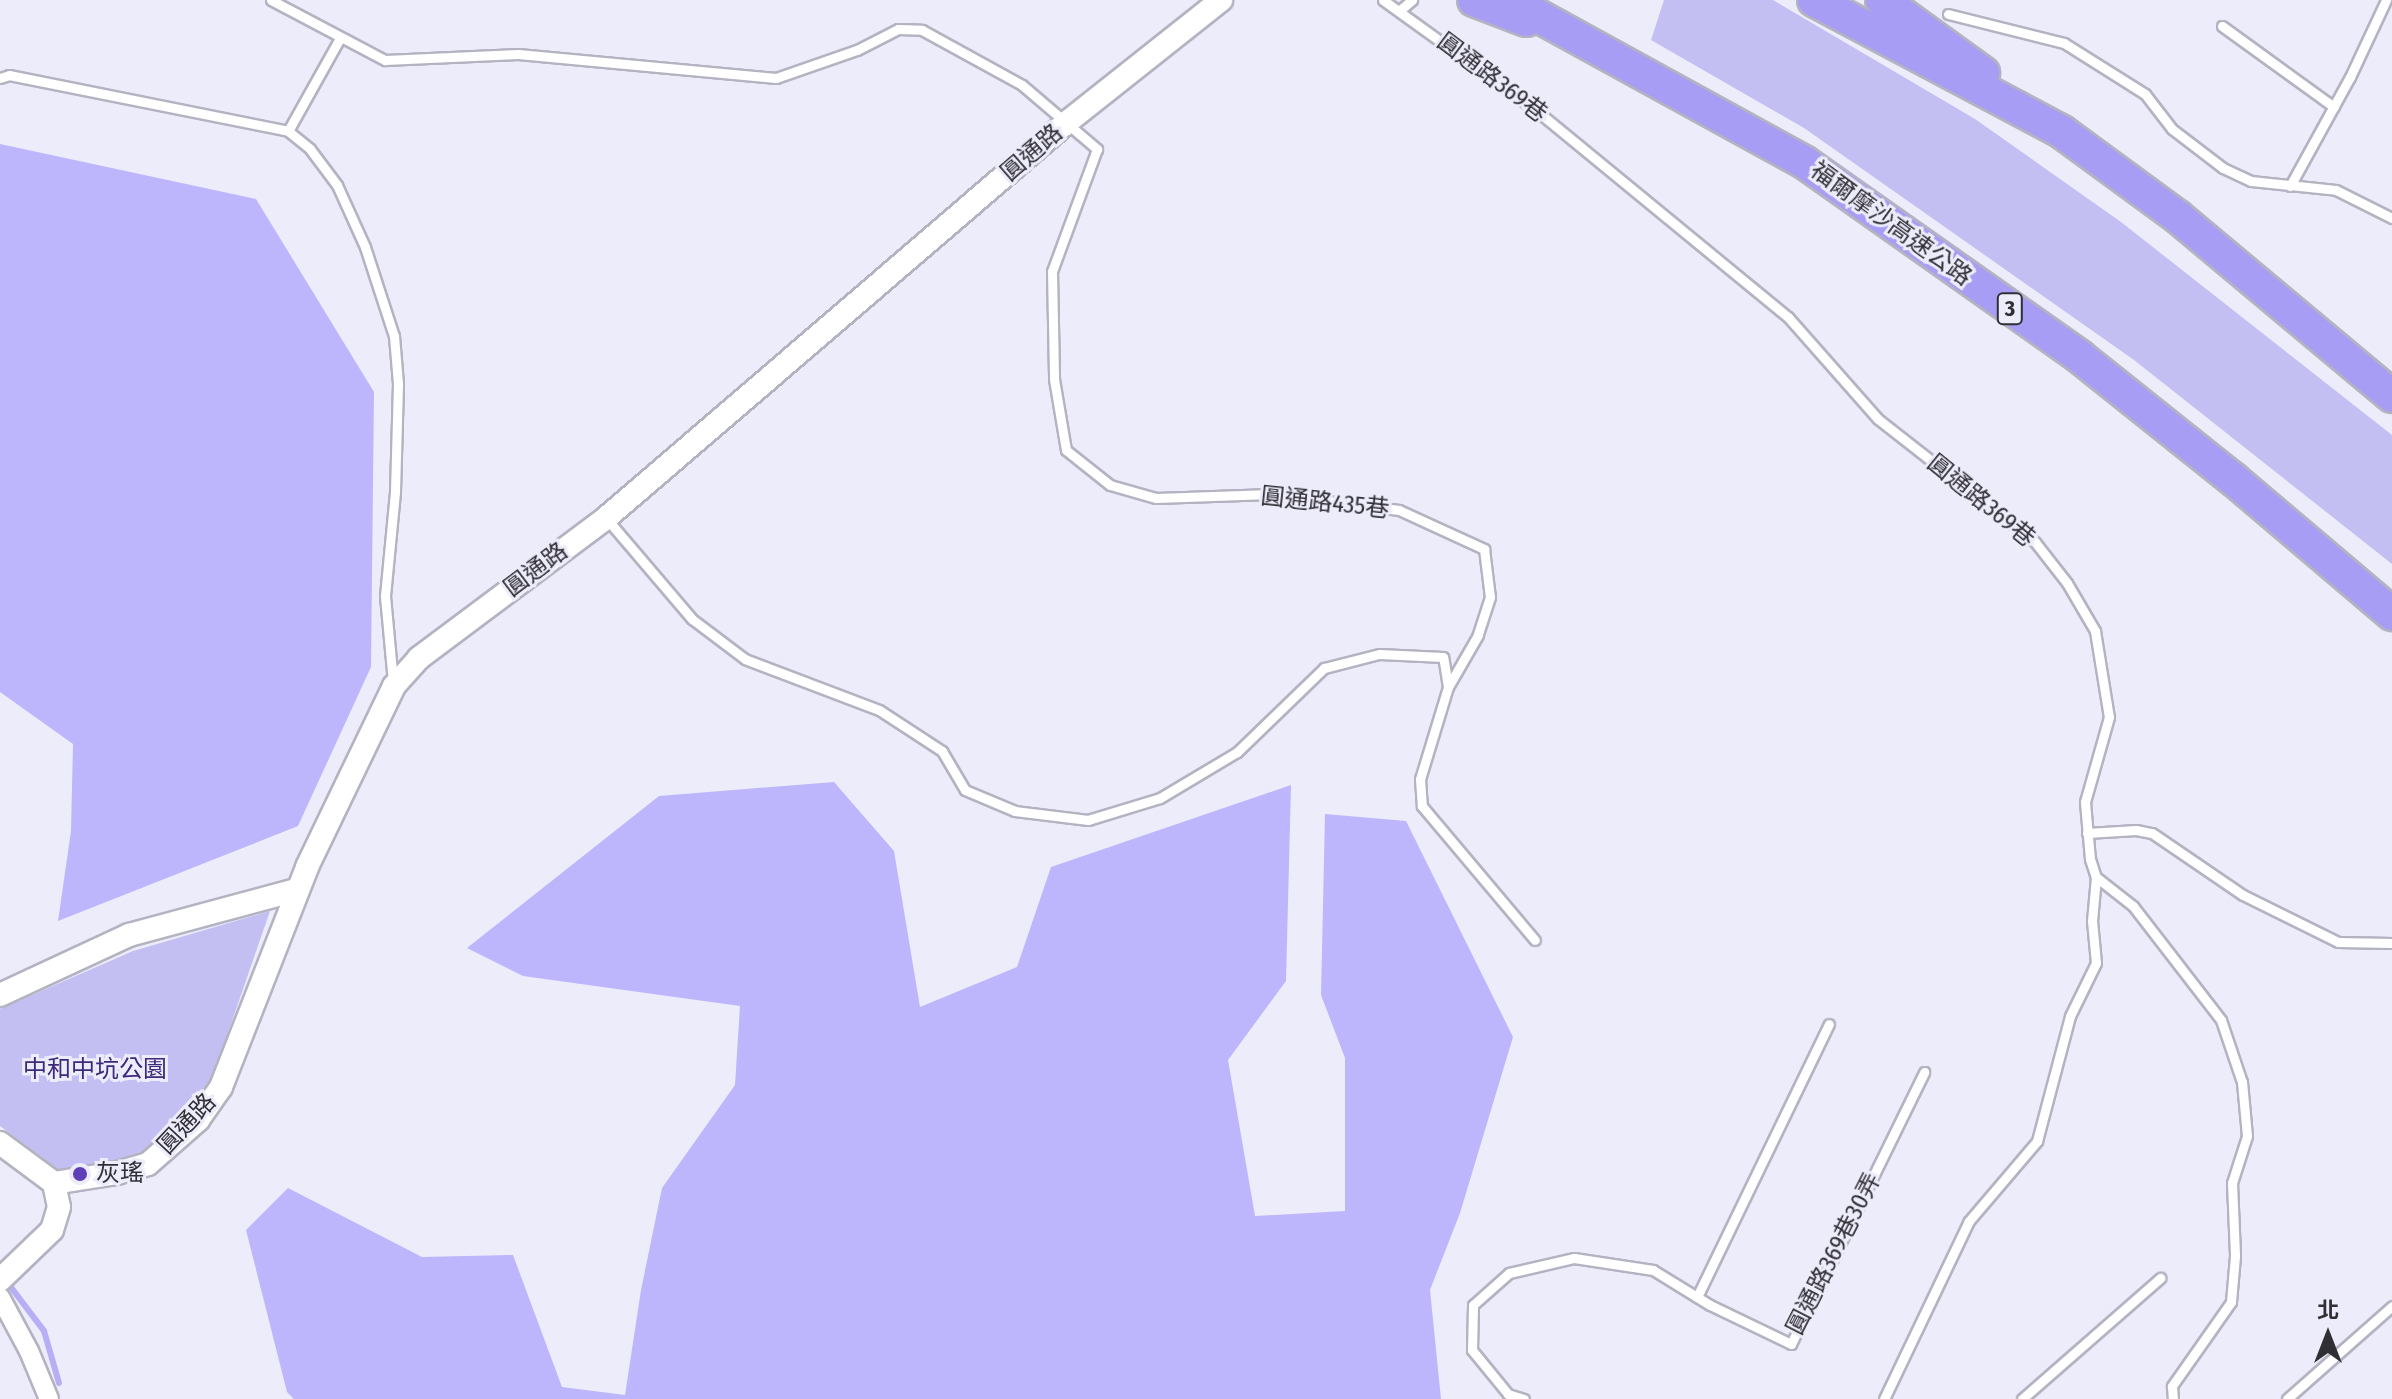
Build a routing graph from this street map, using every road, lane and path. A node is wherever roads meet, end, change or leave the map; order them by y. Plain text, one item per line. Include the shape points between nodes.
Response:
1 (271, 0) edge
2 (1221, 0) edge
3 (1383, 0) edge
4 (1412, 0) edge
5 (1474, 0) edge
6 (1509, 0) edge
7 (1814, 0) edge
8 (1882, 0) edge
9 (2386, 0) edge
10 (1400, 10) junction
11 (1948, 14) dead end
12 (2222, 26) dead end
13 (340, 38) junction
14 (1596, 47) junction
15 (0, 78) edge
16 (2334, 107) junction
17 (1066, 123) junction
18 (288, 131) junction
19 (2062, 132) junction
20 (2290, 186) junction
21 (2392, 218) edge
22 (2392, 396) edge
23 (606, 518) junction
24 (2392, 614) edge
25 (394, 686) junction
26 (1448, 687) junction
27 (2087, 833) junction
28 (2096, 877) junction
29 (296, 890) junction
30 (1535, 940) dead end
31 (2392, 943) edge
32 (0, 995) edge
33 (1829, 1024) dead end
34 (1924, 1072) dead end
35 (0, 1143) edge
36 (54, 1183) junction
37 (6, 1274) edge
38 (2160, 1278) dead end
39 (0, 1297) edge
40 (1697, 1297) junction
41 (2392, 1306) edge
42 (49, 1399) edge
43 (1524, 1399) edge
44 (1884, 1399) edge
45 (2022, 1399) edge
46 (2173, 1399) edge
47 (2287, 1399) edge

1 - 13 lane
2 - 17 street, 圓通路
3 - 10 lane, 圓通路369巷
4 - 10 lane
5 - 14 highway
6 - 14 highway, 福爾摩沙高速公路 / 3
7 - 19 highway
8 - 19 highway
9 - 16 lane
10 - 27 lane, 圓通路369巷 via 1537,111 1788,317 1878,419 2035,542 2095,631 2109,717 2085,802
11 - 20 lane via 2064,43 2145,94 2172,129 2223,168 2251,181
12 - 16 lane
13 - 17 lane via 385,60 518,54 776,78 857,50 898,29 922,30 1022,85
13 - 18 lane
14 - 24 highway, 福爾摩沙高速公路 / 3 via 1804,162 2080,357
15 - 18 lane via 9,75
16 - 20 lane
17 - 23 street, 圓通路
17 - 26 lane, 圓通路435巷 via 1097,149 1052,271 1054,379 1066,450 1110,485 1156,498 1271,494 1399,510 1484,549 1490,597 1478,635
18 - 25 lane via 310,149 337,185 394,336 395,492 385,596
19 - 22 highway via 2178,217
20 - 21 lane via 2336,190
23 - 25 street, 圓通路 via 419,658
23 - 26 lane via 692,619 745,659 879,710 942,751 965,790 1015,811 1088,820 1160,798 1237,752 1324,668 1379,654 1443,657
25 - 29 street, 圓通路
26 - 30 lane via 1420,779 1422,806
27 - 28 lane, 圓通路369巷
27 - 31 lane via 2152,833 2243,895 2338,942
28 - 44 lane, 圓通路369巷 via 2096,963 2070,1016 2037,1141 1969,1221
28 - 46 lane via 2133,906 2221,1020 2242,1082 2247,1136 2232,1183 2231,1302 2172,1386
29 - 32 street via 129,935
29 - 36 street, 圓通路 via 221,1087 198,1120 148,1164
33 - 40 lane
34 - 40 lane, 圓通路369巷30弄 via 1791,1344
35 - 36 street
36 - 37 street via 59,1207 52,1230
38 - 45 lane
39 - 42 street
40 - 43 lane, 圓通路369巷30弄 via 1653,1270 1574,1258 1509,1273 1473,1305 1472,1350 1508,1394
41 - 47 lane

